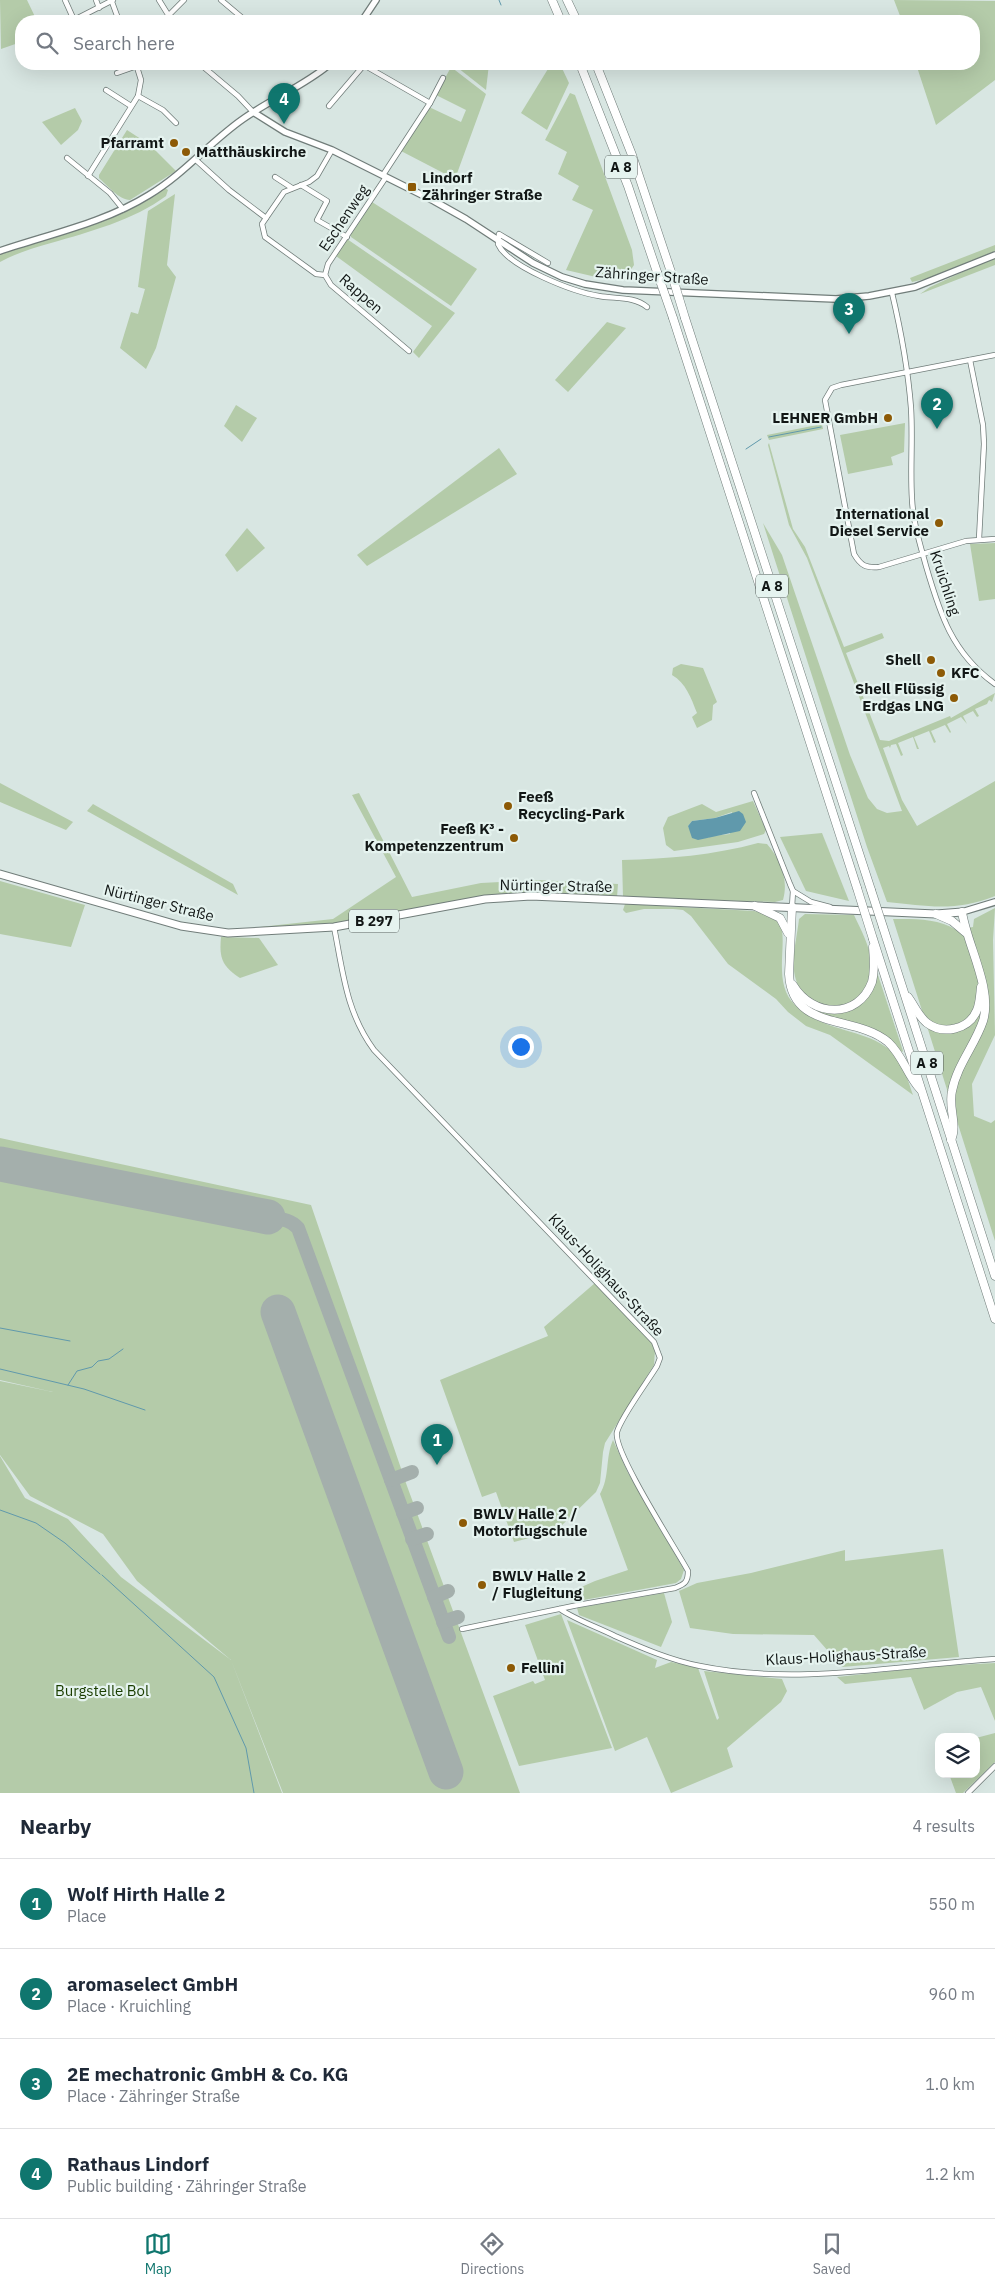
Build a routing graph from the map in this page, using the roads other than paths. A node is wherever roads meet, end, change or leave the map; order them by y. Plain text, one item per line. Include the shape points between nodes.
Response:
1 (65, 0) edge
2 (96, 0) edge
3 (159, 0) edge
4 (184, 0) edge
5 (221, 0) edge
6 (376, 0) edge
7 (552, 0) edge
8 (567, 0) edge
9 (112, 1) edge
10 (99, 8) junction
11 (72, 15) edge
12 (84, 15) edge
13 (117, 15) edge
14 (169, 15) joint
15 (239, 15) edge
16 (366, 15) edge
17 (558, 15) edge
18 (574, 15) edge
19 (124, 70) edge
20 (138, 70) edge
21 (207, 70) edge
22 (321, 70) edge
23 (358, 70) edge
24 (373, 70) edge
25 (582, 70) edge
26 (598, 70) edge
27 (117, 73) dead end
28 (443, 78) dead end
29 (106, 90) dead end
30 (138, 96) junction
31 (430, 103) junction
32 (132, 106) junction
33 (329, 106) dead end
34 (253, 112) junction
35 (176, 123) dead end
36 (332, 150) junction
37 (67, 158) dead end
38 (196, 160) junction
39 (88, 176) junction
40 (385, 176) junction
41 (275, 177) dead end
42 (301, 185) junction
43 (292, 188) junction
44 (123, 209) junction
45 (266, 218) junction
46 (347, 237) junction
47 (498, 239) junction
48 (0, 251) edge
49 (995, 255) edge
50 (548, 263) dead end
51 (325, 275) junction
52 (892, 293) junction
53 (647, 307) dead end
54 (409, 351) dead end
55 (995, 355) edge
56 (970, 360) junction
57 (908, 372) junction
58 (979, 539) junction
59 (995, 539) edge
60 (922, 553) junction
61 (995, 684) edge
62 (754, 793) dead end
63 (0, 874) edge
64 (793, 891) junction
65 (995, 902) edge
66 (755, 906) junction
67 (792, 907) junction
68 (831, 908) junction
69 (962, 912) junction
70 (936, 914) junction
71 (334, 927) junction
72 (965, 932) junction
73 (789, 935) junction
74 (873, 938) junction
75 (789, 974) junction
76 (981, 982) junction
77 (902, 987) junction
78 (922, 1090) junction
79 (952, 1140) junction
80 (995, 1276) edge
81 (995, 1319) edge
82 (560, 1609) junction
83 (462, 1629) dead end
84 (995, 1659) edge
85 (995, 1766) edge
86 (968, 1793) edge

1 - 11 street
2 - 10 street
3 - 14 street
4 - 14 street
5 - 15 street
6 - 16 street
7 - 17 highway
8 - 18 highway
9 - 10 street
9 - 13 street
10 - 12 street
19 - 27 street
20 - 30 street via 141,80
21 - 34 street
22 - 34 street
23 - 33 street
24 - 31 street
25 - 74 highway, A 8, bridge via 622,170 657,272
26 - 77 highway, A 8, bridge via 632,155 671,272
28 - 31 street, Eschenweg
29 - 32 street
30 - 32 street
30 - 35 street via 163,110
31 - 40 street, Eschenweg
32 - 39 street
34 - 36 street, Zähringer Straße via 285,132
34 - 38 street
36 - 40 street, Zähringer Straße
36 - 42 street via 316,176
37 - 39 street
38 - 44 street via 156,190
38 - 45 street
39 - 44 street via 110,193
40 - 46 street, Eschenweg
40 - 47 street, Zähringer Straße
41 - 43 street
42 - 43 street
42 - 46 street via 327,201 317,220
43 - 45 street via 284,192
44 - 48 street
45 - 51 street, Rappen via 262,224 265,237 316,274
46 - 51 street, Eschenweg via 328,264
47 - 50 street via 499,234
47 - 52 street, Zähringer Straße via 548,271 606,288 836,299
47 - 53 street via 503,253 545,278 589,294 637,300
49 - 52 street, Zähringer Straße via 932,282
51 - 54 street, Rappen via 346,300
52 - 57 street, Kruichling
55 - 56 street
56 - 57 street
56 - 58 street via 984,444
57 - 60 street, Kruichling via 912,501
57 - 60 street via 832,388 825,400 825,408 854,554 859,563 865,567 878,567
58 - 59 street
58 - 60 street
60 - 61 street, Kruichling via 951,636 974,666
62 - 64 street
63 - 71 main road, Nürtinger Straße / B 297 via 199,929 258,933
64 - 67 street
64 - 68 street
65 - 69 street, Nürtinger Straße
66 - 67 main road, Nürtinger Straße / B 297
66 - 71 main road, Nürtinger Straße / B 297 via 508,897
66 - 73 highway via 780,918
67 - 68 main road, Nürtinger Straße / B 297
67 - 73 highway
68 - 70 main road, Nürtinger Straße / B 297
69 - 70 main road, Nürtinger Straße / B 297
69 - 72 highway
70 - 72 highway
71 - 82 street, Klaus-Holighaus-Straße via 352,1014 374,1050 548,1229 658,1350 657,1366 616,1437 625,1462 688,1571 688,1579 675,1588
72 - 76 highway
73 - 75 highway
74 - 75 highway via 871,983 864,996 847,1007 831,1010 814,1006 796,989
74 - 78 highway, A 8
75 - 78 highway via 792,991 802,1006 822,1018 865,1030 887,1042
76 - 77 highway via 980,1003 974,1016 962,1026 948,1030 925,1022
76 - 79 highway via 986,999 983,1019 951,1092 955,1132
77 - 79 highway, A 8
78 - 81 highway, A 8
79 - 80 highway, A 8
82 - 83 street, Klaus-Holighaus-Straße
82 - 84 street, Klaus-Holighaus-Straße via 646,1650 700,1666 731,1671 760,1674 841,1672
85 - 86 street

